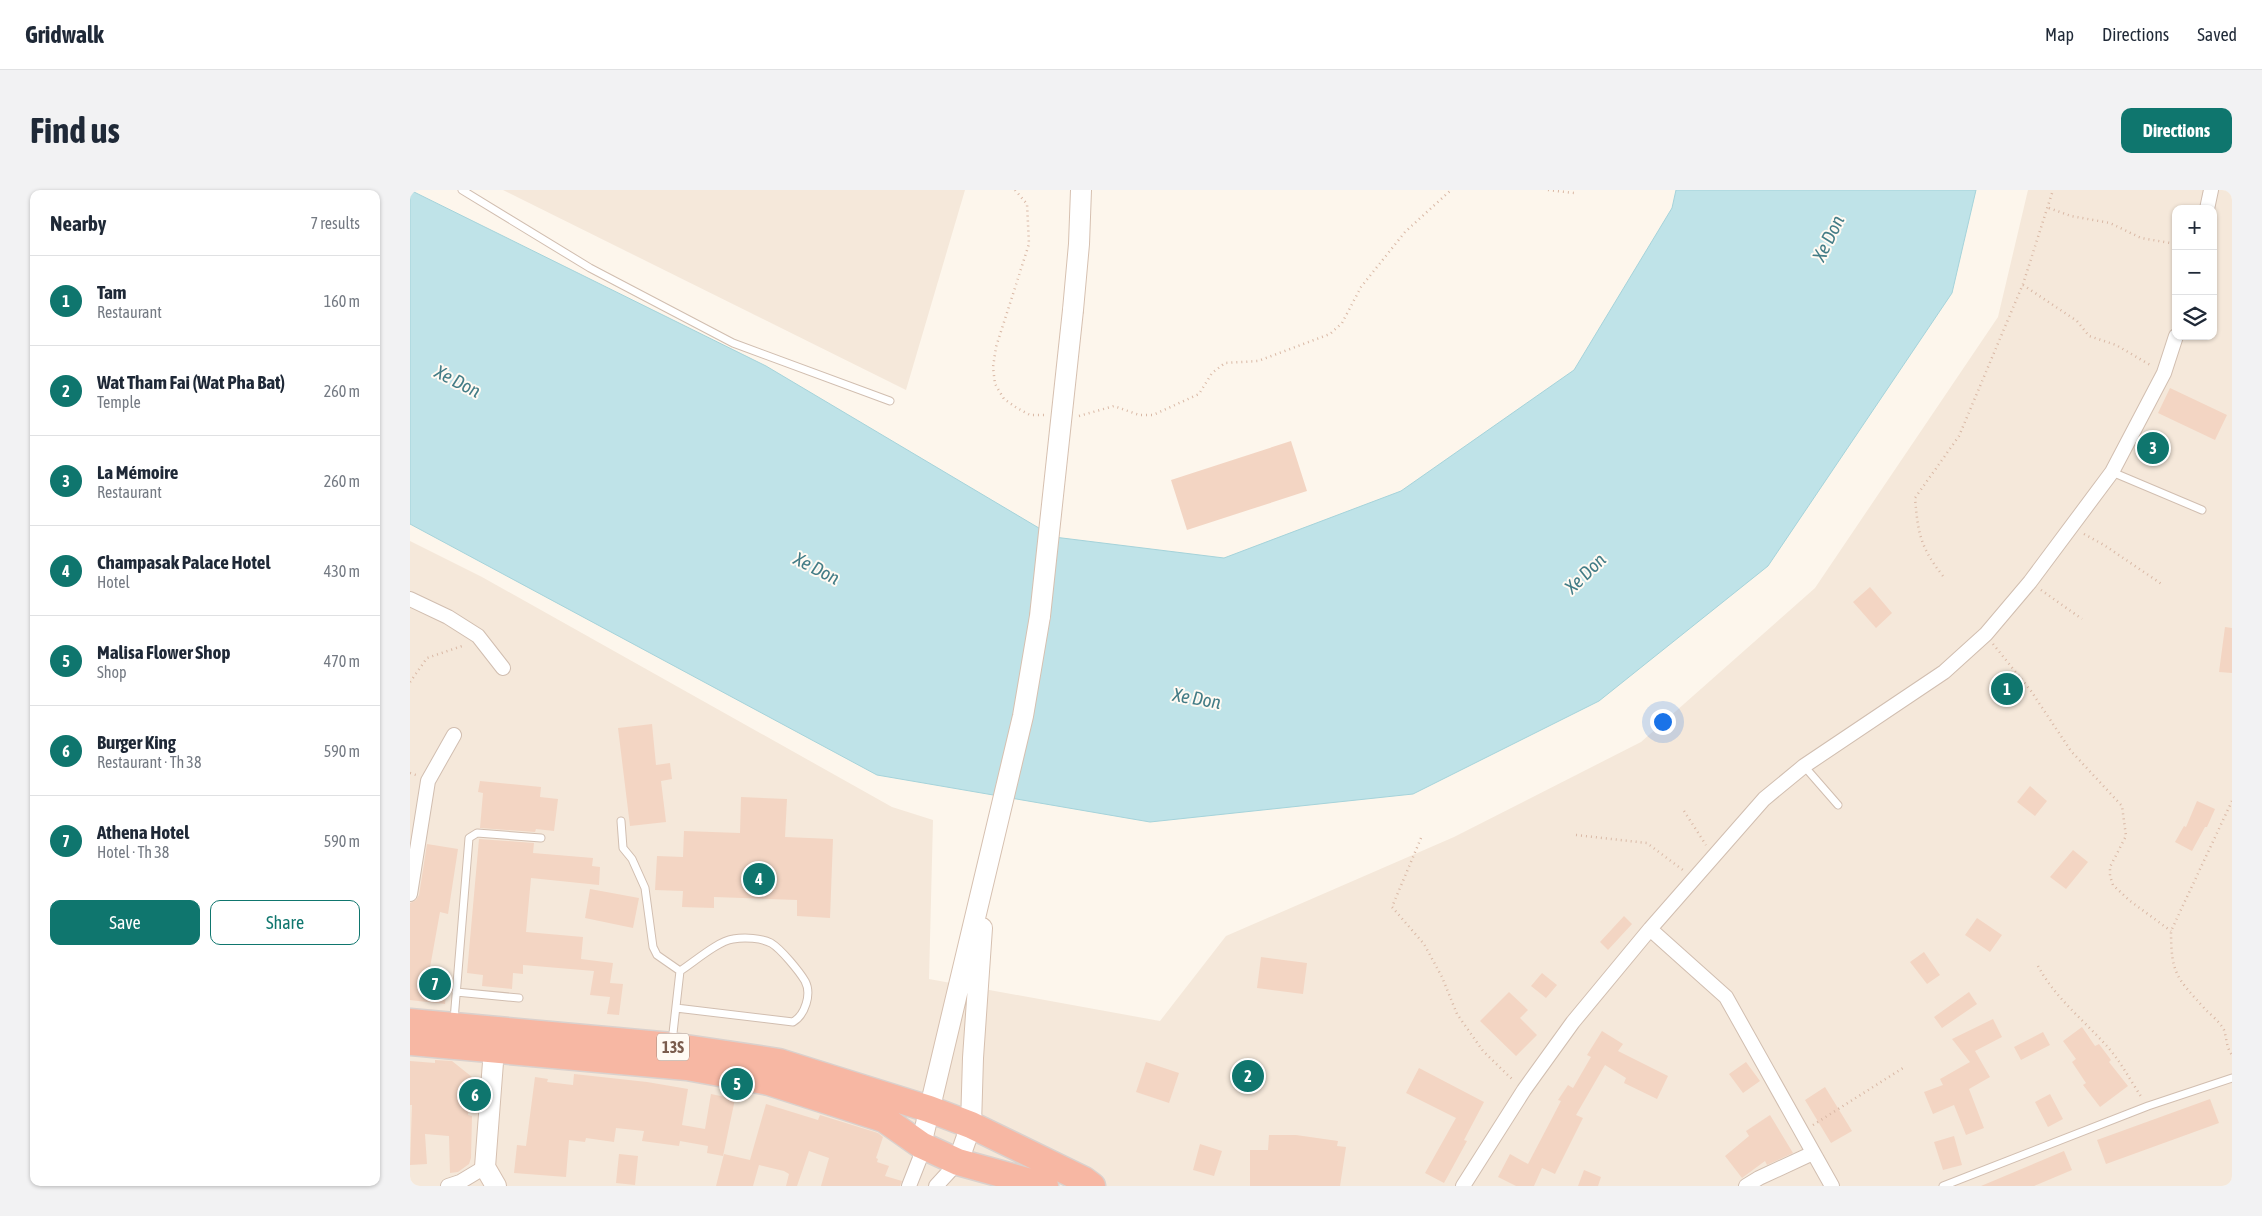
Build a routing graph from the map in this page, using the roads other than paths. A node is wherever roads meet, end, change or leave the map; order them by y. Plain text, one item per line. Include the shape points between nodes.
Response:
1 (462, 190) edge
2 (1081, 190) edge
3 (2211, 190) edge
4 (2208, 205) edge
5 (2175, 340) edge
6 (890, 401) dead end
7 (2112, 472) junction
8 (2202, 510) dead end
9 (410, 599) edge
10 (502, 668) dead end
11 (454, 735) dead end
12 (1804, 766) junction
13 (1838, 805) dead end
14 (621, 821) dead end
15 (541, 838) dead end
16 (986, 866) junction
17 (410, 894) edge
18 (1650, 929) junction
19 (680, 971) junction
20 (456, 992) junction
21 (519, 998) dead end
22 (676, 1008) junction
23 (410, 1022) edge
24 (454, 1026) junction
25 (495, 1040) junction
26 (410, 1042) edge
27 (672, 1046) junction
28 (2232, 1078) edge
29 (929, 1109) junction
30 (972, 1125) junction
31 (921, 1145) junction
32 (1813, 1153) junction
33 (958, 1162) junction
34 (484, 1167) junction
35 (448, 1186) edge
36 (496, 1186) edge
37 (909, 1186) edge
38 (936, 1186) edge
39 (985, 1186) edge
40 (1038, 1186) edge
41 (1045, 1186) edge
42 (1092, 1186) edge
43 (1463, 1186) edge
44 (1746, 1186) edge
45 (1832, 1186) edge
46 (1943, 1186) edge

1 - 6 lane via 590,268 733,343
2 - 16 street, bridge via 1073,310 1040,616 1023,716
3 - 4 street
5 - 7 street via 2164,373
7 - 8 lane
7 - 12 street via 2030,582 1986,634 1944,672
9 - 10 street via 478,636
11 - 17 street via 428,781
12 - 13 lane
12 - 18 street via 1764,799
14 - 19 lane via 624,848 645,888 653,948 657,955
15 - 20 lane via 476,833 469,838
16 - 29 street
16 - 30 street via 973,1058
18 - 32 street via 1726,997
18 - 43 street via 1573,1022 1524,1090
19 - 22 lane
19 - 22 lane via 732,939 764,940 778,949 806,983 807,1003 803,1014 793,1022
20 - 21 lane
20 - 24 lane
22 - 27 lane
23 - 24 highway, 13S
24 - 25 highway, 13S
25 - 26 highway, 13S
25 - 27 highway, 13S
25 - 31 highway, 13S via 769,1082 884,1119
25 - 34 street
27 - 29 highway, 13S via 780,1062
28 - 46 lane via 2148,1106
29 - 30 highway, 13S
29 - 31 street
30 - 33 street
30 - 42 highway, 13S
31 - 33 highway, 13S
31 - 37 street via 920,1158
32 - 44 street
32 - 45 street
33 - 38 street
33 - 41 highway, 13S
34 - 35 street
34 - 36 street
39 - 40 highway

